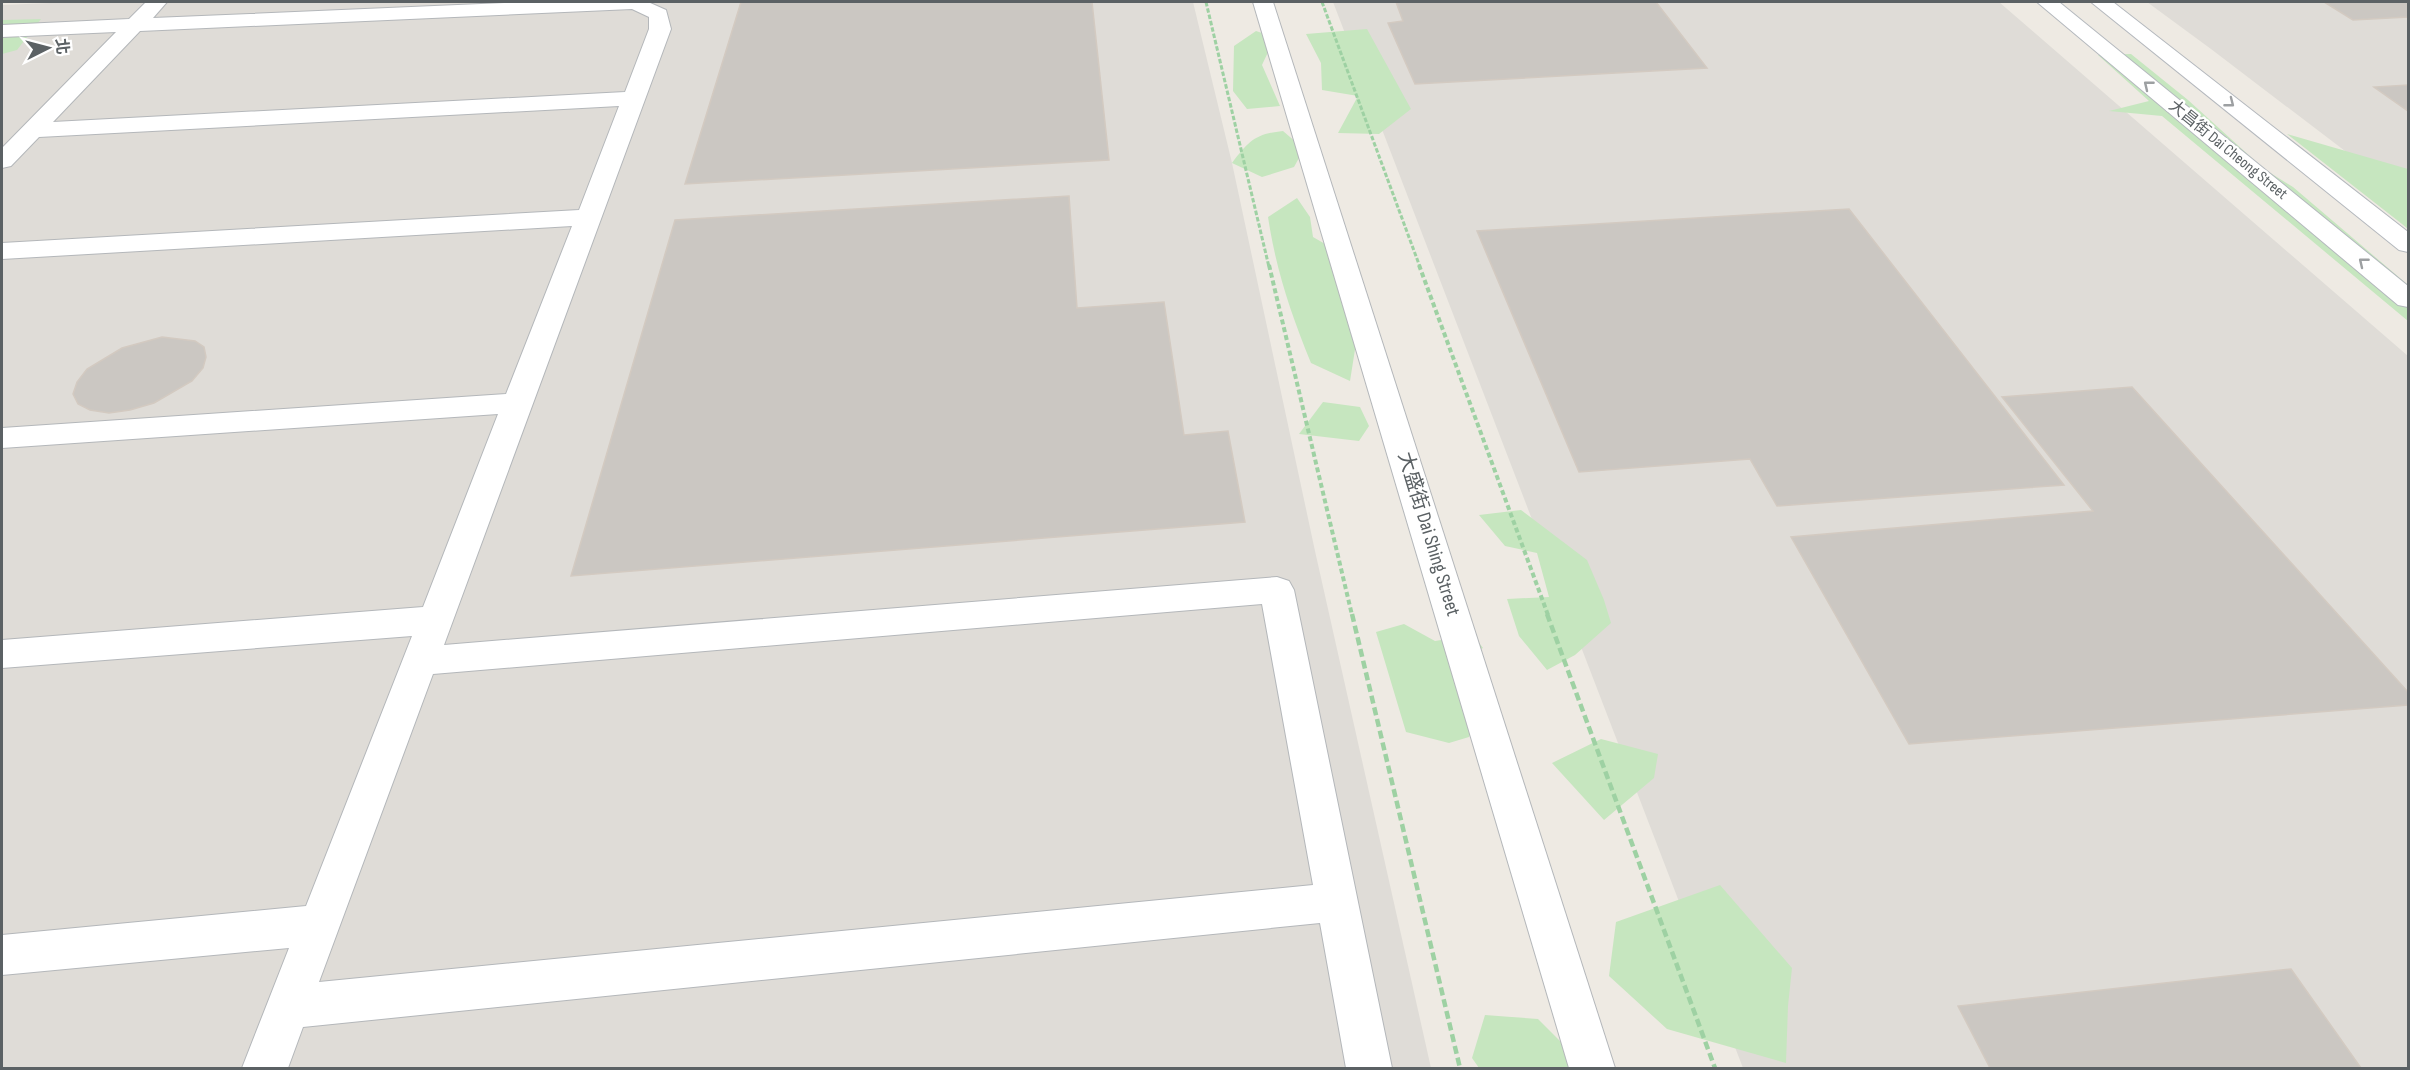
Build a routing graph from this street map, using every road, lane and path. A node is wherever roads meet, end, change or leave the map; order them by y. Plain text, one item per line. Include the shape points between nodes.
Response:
1 (157, 2) edge
2 (1206, 2) edge
3 (1263, 2) edge
4 (1322, 2) edge
5 (2047, 2) edge
6 (2101, 2) edge
7 (133, 26) junction
8 (2, 31) edge
9 (634, 98) junction
10 (32, 130) junction
11 (2, 161) edge
12 (589, 217) junction
13 (2409, 244) edge
14 (2, 251) edge
15 (2409, 299) edge
16 (518, 403) junction
17 (2, 438) edge
18 (436, 620) junction
19 (2, 654) edge
20 (420, 661) junction
21 (1337, 902) junction
22 (318, 925) junction
23 (2, 956) edge
24 (288, 1007) junction
25 (265, 1068) edge
26 (1369, 1068) edge
27 (1460, 1068) edge
28 (1592, 1068) edge
29 (1715, 1068) edge

1 - 7 street
2 - 27 path
3 - 28 street, 大盛街 Dai Shing Street
4 - 29 path
15 -> 5 street, 大昌街 Dai Cheong Street
6 -> 13 street, 大昌街 Dai Cheong Street
7 - 8 street
7 - 9 street via 635,3 659,14 660,29
7 - 10 street
9 - 10 street
9 - 12 street
10 - 11 street
12 - 14 street
12 - 16 street
16 - 17 street
16 - 18 street
18 - 19 street
18 - 20 street
20 - 21 street via 1277,590
20 - 22 street
21 - 24 street
21 - 26 street
22 - 23 street
22 - 24 street
24 - 25 street

